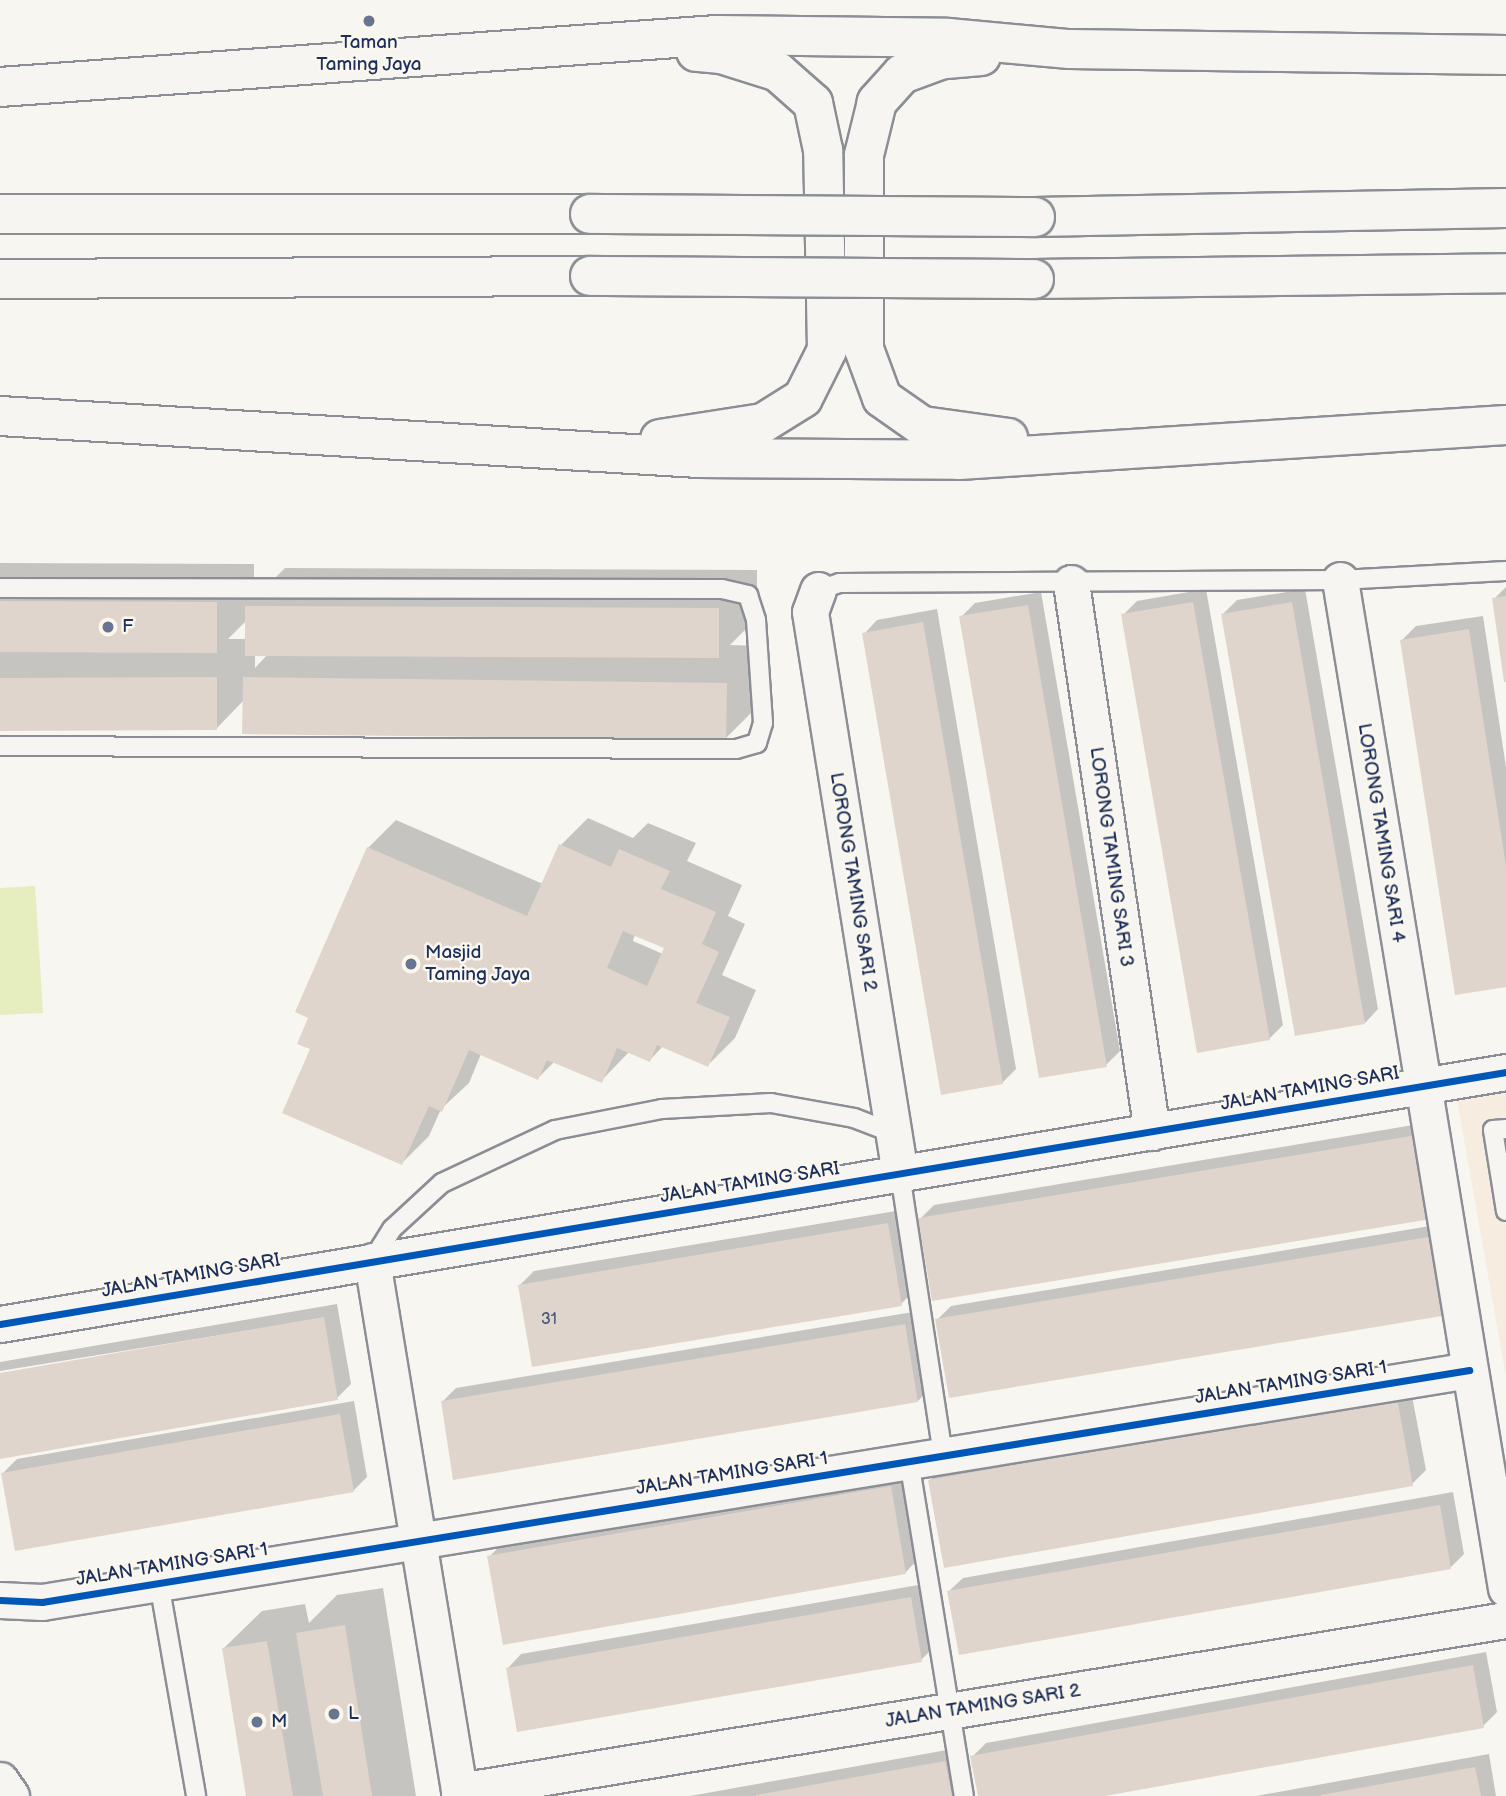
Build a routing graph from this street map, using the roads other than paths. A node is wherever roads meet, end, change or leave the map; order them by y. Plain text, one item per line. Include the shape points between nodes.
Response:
1 (607, 45) junction
2 (1070, 49) junction
3 (1506, 55) edge
4 (0, 87) edge
5 (1506, 208) edge
6 (0, 214) edge
7 (1506, 273) edge
8 (0, 279) edge
9 (0, 416) edge
10 (1506, 425) edge
11 (593, 449) junction
12 (1156, 450) junction
13 (1506, 571) edge
14 (1340, 580) junction
15 (1071, 583) junction
16 (0, 588) edge
17 (818, 590) joint
18 (0, 746) edge
19 (1506, 1072) edge
20 (1423, 1086) junction
21 (1506, 1129) edge
22 (1152, 1132) junction
23 (893, 1133) junction
24 (900, 1174) junction
25 (1506, 1211) edge
26 (372, 1261) junction
27 (0, 1324) edge
28 (1469, 1370) junction
29 (926, 1458) junction
30 (418, 1541) junction
31 (159, 1583) junction
32 (1506, 1588) edge
33 (0, 1600) edge
34 (1506, 1620) edge
35 (950, 1711) junction
36 (0, 1780) edge
37 (460, 1794) edge
38 (11, 1796) edge
39 (196, 1796) edge
40 (964, 1796) edge

1 - 2 highway via 717,35 948,38
1 - 4 highway
1 - 11 highway via 721,54 778,72 813,103 823,150 827,350 803,398 763,423
2 - 3 highway
2 - 12 highway via 943,59 902,74 877,102 864,155 864,349 882,398 922,426
5 - 6 highway, bridge via 1035,217
7 - 8 highway, bridge via 1034,279
9 - 11 highway
10 - 12 highway
11 - 12 highway via 698,458 946,460
13 - 14 lane
14 - 15 lane
14 - 20 street, LORONG TAMING SARI 4
15 - 17 lane via 839,583
15 - 22 street, LORONG TAMING SARI 3
16 - 18 lane via 722,589 748,595 755,620 763,723 757,743 736,749
17 - 23 street, LORONG TAMING SARI 2 via 810,612
19 - 20 street, JALAN TAMING SARI
20 - 22 street, JALAN TAMING SARI
20 - 28 street, LORONG TAMING SARI 4
21 - 25 lane via 1493,1130
22 - 24 street, JALAN TAMING SARI
23 - 24 street, LORONG TAMING SARI 2
23 - 26 lane via 854,1118 771,1103 662,1109 555,1130 442,1183 392,1229
24 - 26 street, JALAN TAMING SARI
24 - 29 lane
26 - 27 street, JALAN TAMING SARI
26 - 30 street
28 - 29 street, JALAN TAMING SARI 1
28 - 32 street, LORONG TAMING SARI 4
29 - 30 street, JALAN TAMING SARI 1
29 - 35 lane
30 - 31 street, JALAN TAMING SARI 1
30 - 37 street
31 - 33 street, JALAN TAMING SARI 1 via 42,1602
31 - 39 lane
34 - 35 street, JALAN TAMING SARI 2
35 - 37 street, JALAN TAMING SARI 2
35 - 40 lane
36 - 38 street

